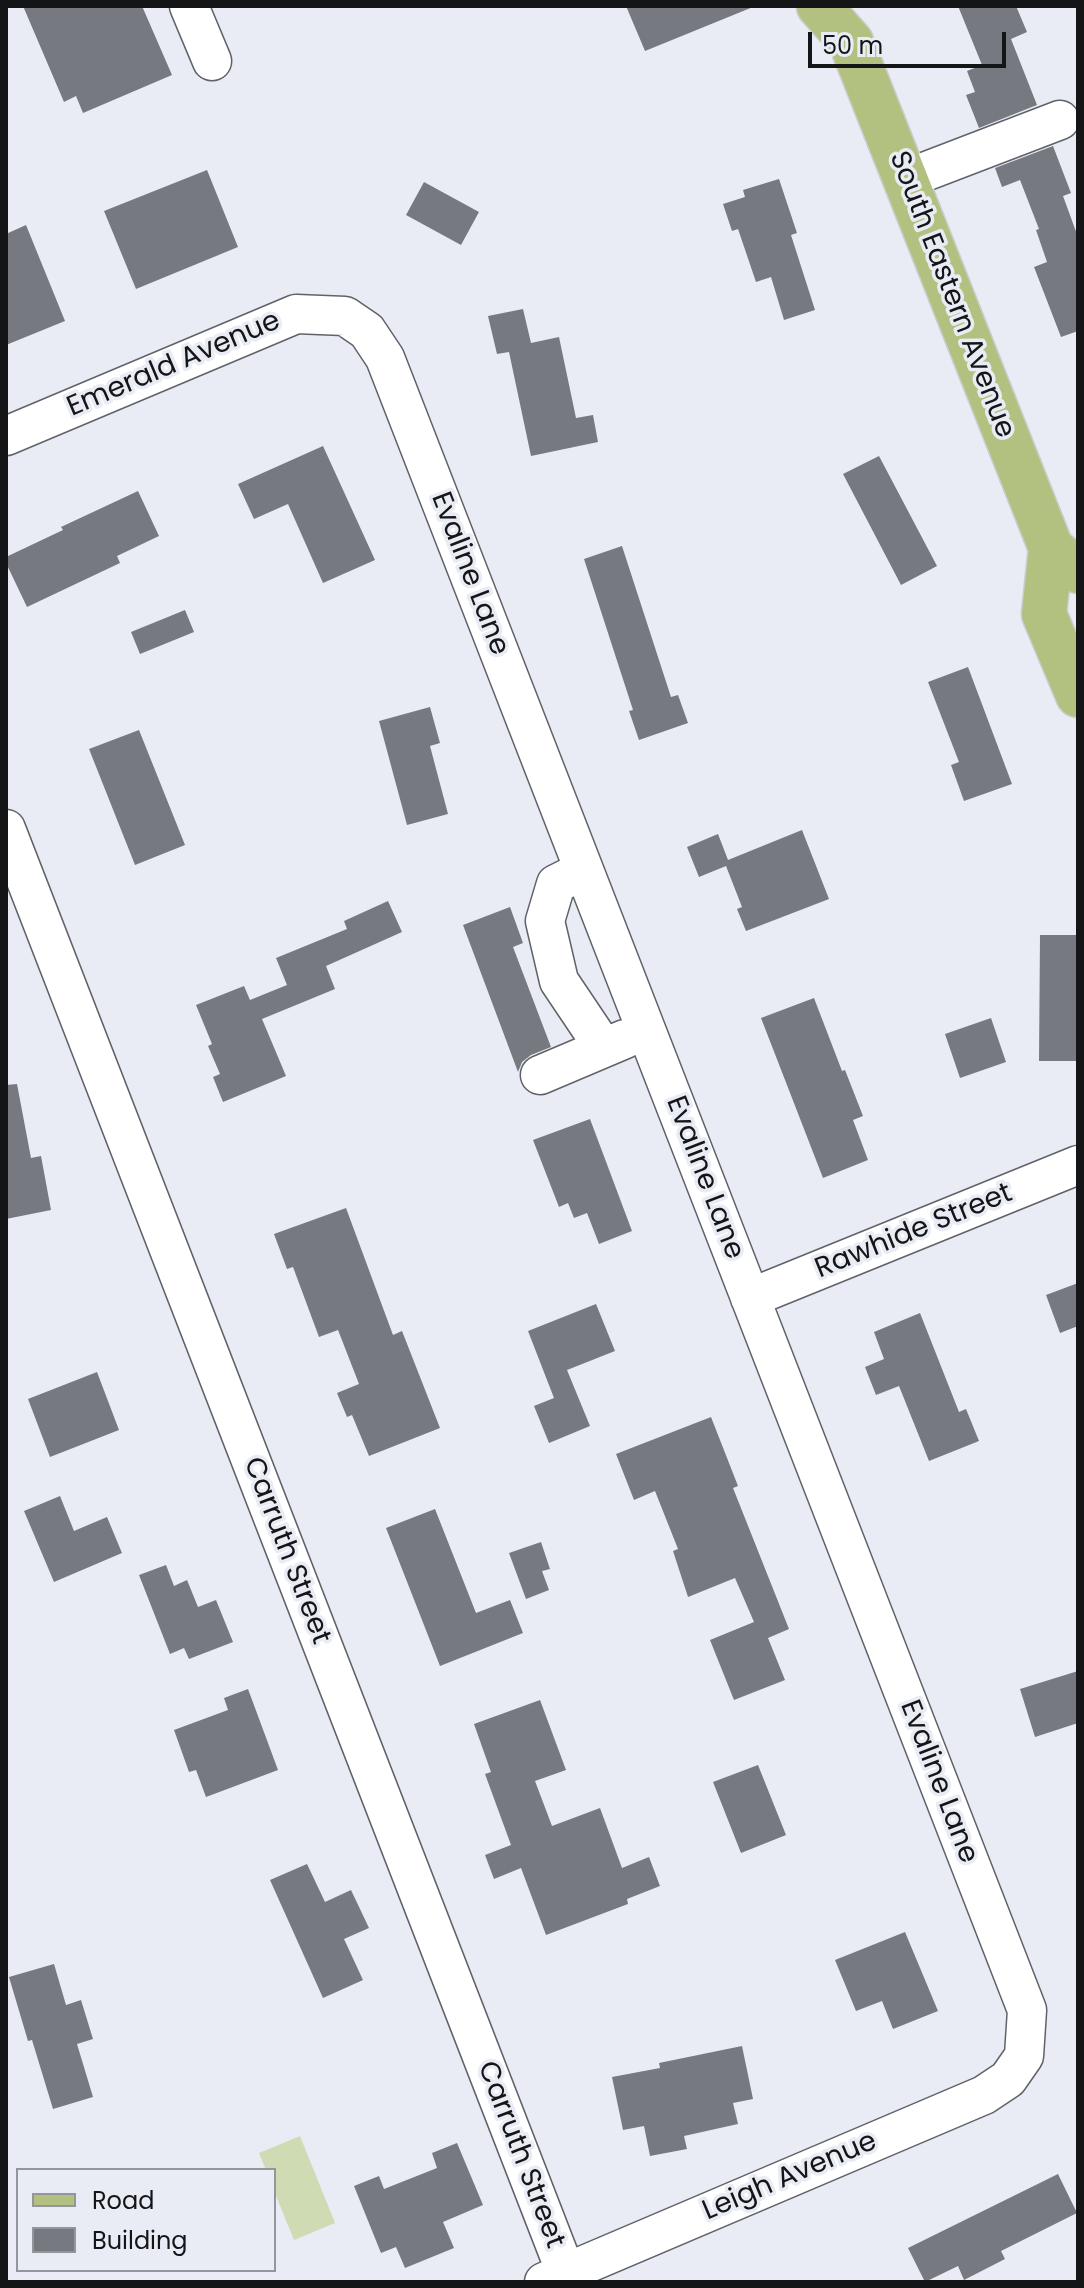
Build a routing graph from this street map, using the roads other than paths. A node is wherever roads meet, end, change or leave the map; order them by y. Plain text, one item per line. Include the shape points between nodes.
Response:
1 (189, 6) edge
2 (819, 6) edge
3 (850, 24) edge
4 (212, 61) dead end
5 (1060, 120) dead end
6 (906, 179) junction
7 (345, 316) joint
8 (6, 436) edge
9 (1064, 560) edge
10 (1078, 695) edge
11 (6, 829) edge
12 (584, 870) junction
13 (646, 1031) junction
14 (604, 1048) junction
15 (540, 1075) dead end
16 (1078, 1165) edge
17 (750, 1298) junction
18 (1024, 2056) joint
19 (555, 2277) edge

1 - 4 street
2 - 3 main road, South Eastern Avenue
3 - 6 main road, South Eastern Avenue
5 - 6 street
6 - 9 main road, South Eastern Avenue
7 - 8 street, Emerald Avenue via 296,314
7 - 12 street, Evaline Lane via 367,331 385,358
9 - 10 main road, South Eastern Avenue via 1044,614
11 - 19 street, Carruth Street
12 - 13 street, Evaline Lane
12 - 14 street via 556,884 545,921 559,981
13 - 14 street
13 - 17 street, Evaline Lane
14 - 15 street
16 - 17 street, Rawhide Street
17 - 18 street, Evaline Lane via 1027,2010
18 - 19 street, Leigh Avenue via 1008,2079 984,2095

